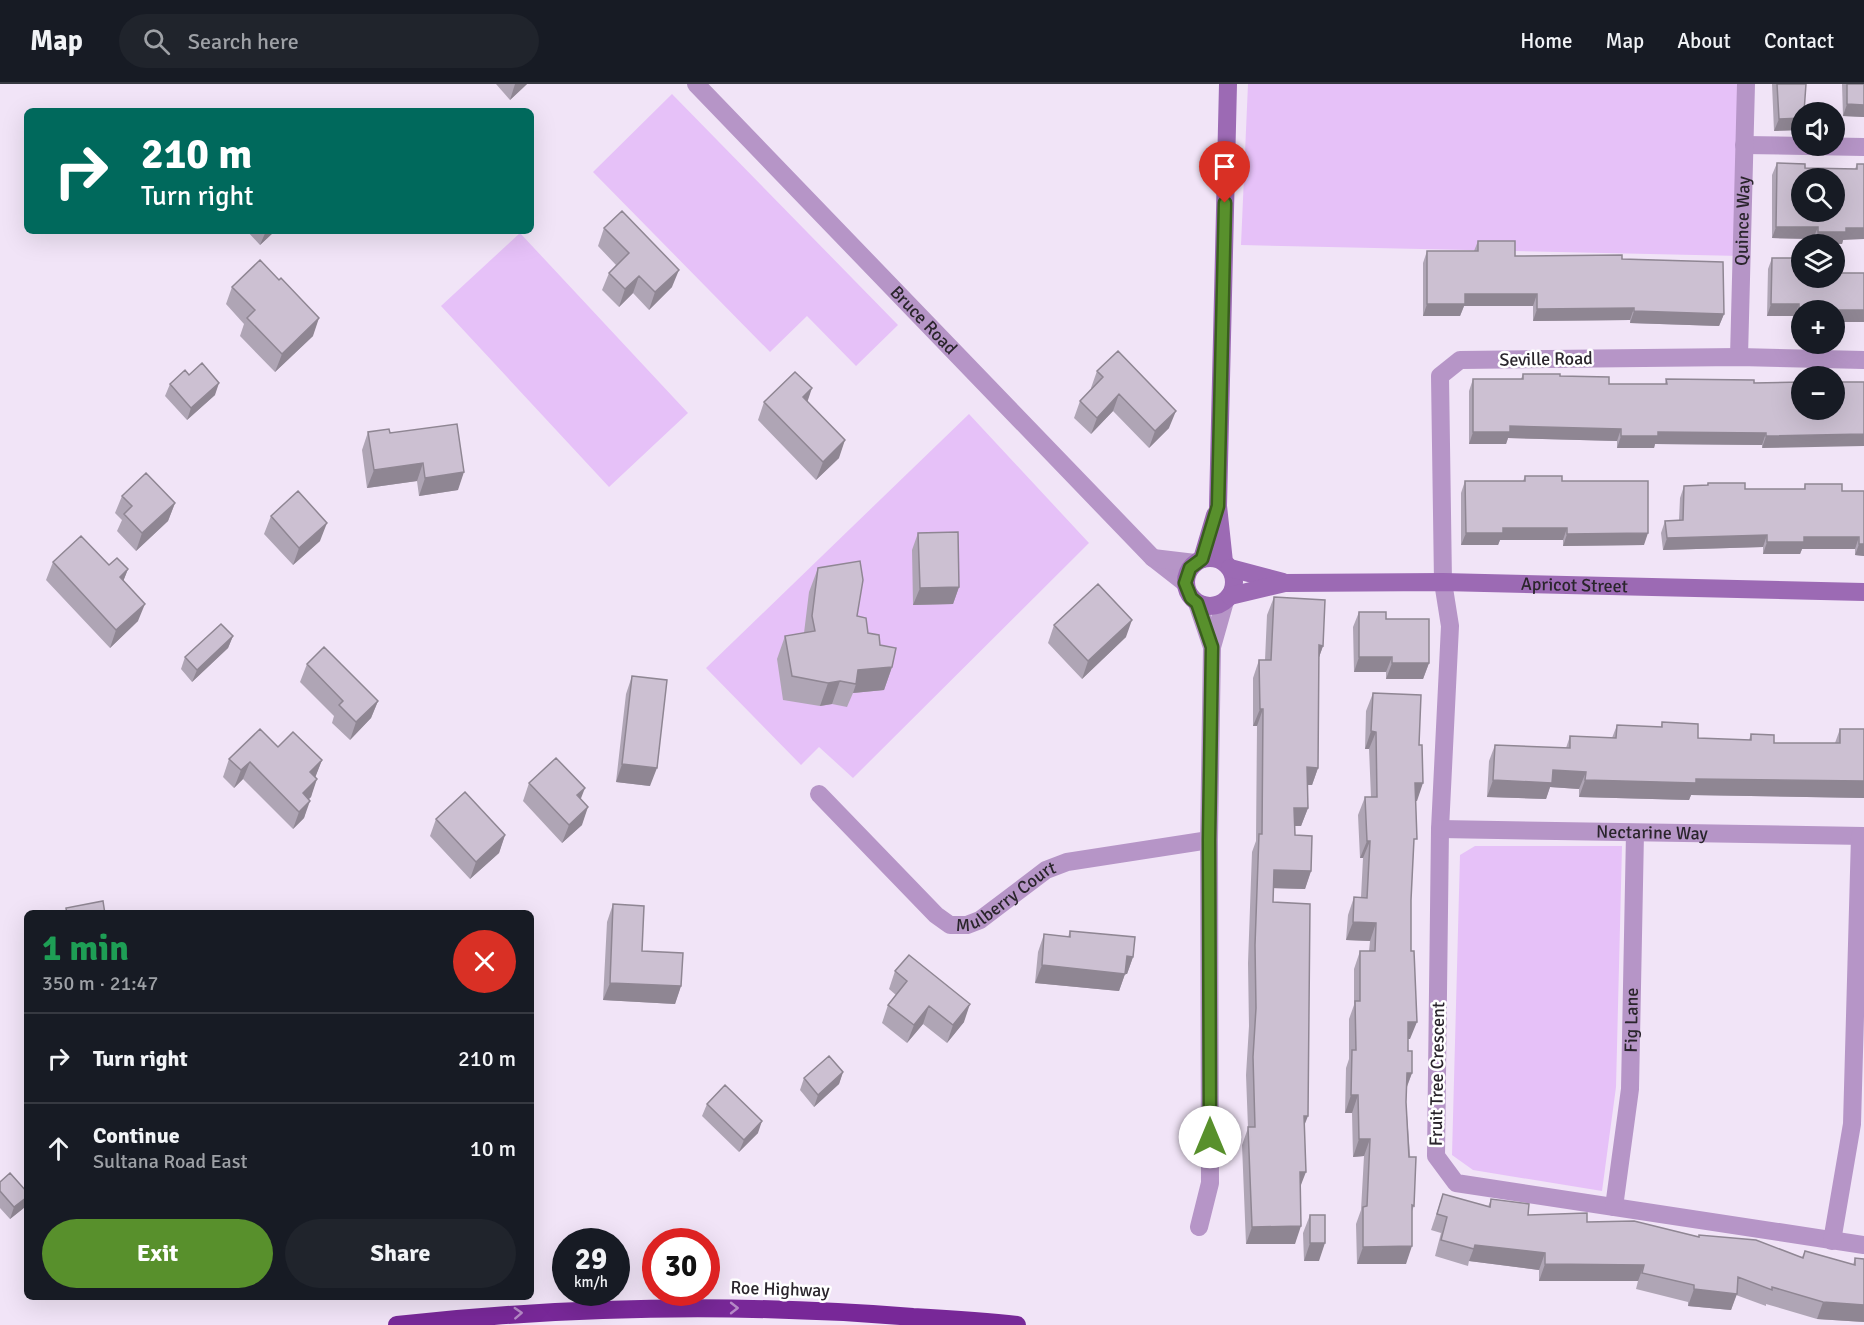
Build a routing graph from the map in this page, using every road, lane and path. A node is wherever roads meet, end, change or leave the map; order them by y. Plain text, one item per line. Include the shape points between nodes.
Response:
1 (696, 84) edge
2 (1228, 84) edge
3 (1746, 84) edge
4 (1744, 145) junction
5 (1864, 147) edge
6 (1739, 357) junction
7 (1864, 360) edge
8 (1218, 506) junction
9 (1153, 558) junction
10 (1199, 561) junction
11 (1227, 565) junction
12 (1443, 582) junction
13 (1185, 583) junction
14 (1285, 583) junction
15 (1864, 592) edge
16 (1228, 599) junction
17 (1197, 603) junction
18 (1212, 647) junction
19 (819, 794) dead end
20 (1440, 829) junction
21 (1635, 833) junction
22 (1862, 836) edge
23 (1209, 840) junction
24 (1614, 1207) junction
25 (1199, 1227) dead end
26 (1832, 1241) junction
27 (1864, 1245) edge
28 (397, 1325) edge
29 (1017, 1325) edge

1 - 9 street, Bruce Road
2 - 8 street
3 - 4 street, Quince Way
4 - 5 street
4 - 6 street, Quince Way
6 - 7 street, Seville Road
6 - 12 street, Seville Road via 1460,360 1440,376
8 - 10 street
8 - 11 street
9 - 10 street
9 - 13 street, Bruce Road
10 - 11 street via 1213,558
10 - 13 street via 1190,568
11 - 14 street, Apricot Street
11 - 16 street via 1233,579
12 - 14 street, Apricot Street
12 - 15 street, Apricot Street
12 - 20 street, Fruit Tree Crescent via 1450,626
13 - 17 street
14 - 16 street, Apricot Street
16 - 17 street via 1209,606
16 - 18 street
17 - 18 street
18 - 23 street
19 - 23 street, Mulberry Court via 950,925 980,920 1046,870 1067,862
20 - 21 street, Nectarine Way
20 - 24 street, Fruit Tree Crescent via 1436,1156 1456,1183
21 - 22 street, Nectarine Way
21 - 24 street, Fig Lane via 1630,1089
22 - 26 street via 1852,1124
23 - 25 street via 1210,1183
24 - 26 street, Fruit Tree Crescent
26 - 27 street, Fruit Tree Crescent
28 -> 29 highway, Roe Highway via 621,1308 744,1307

